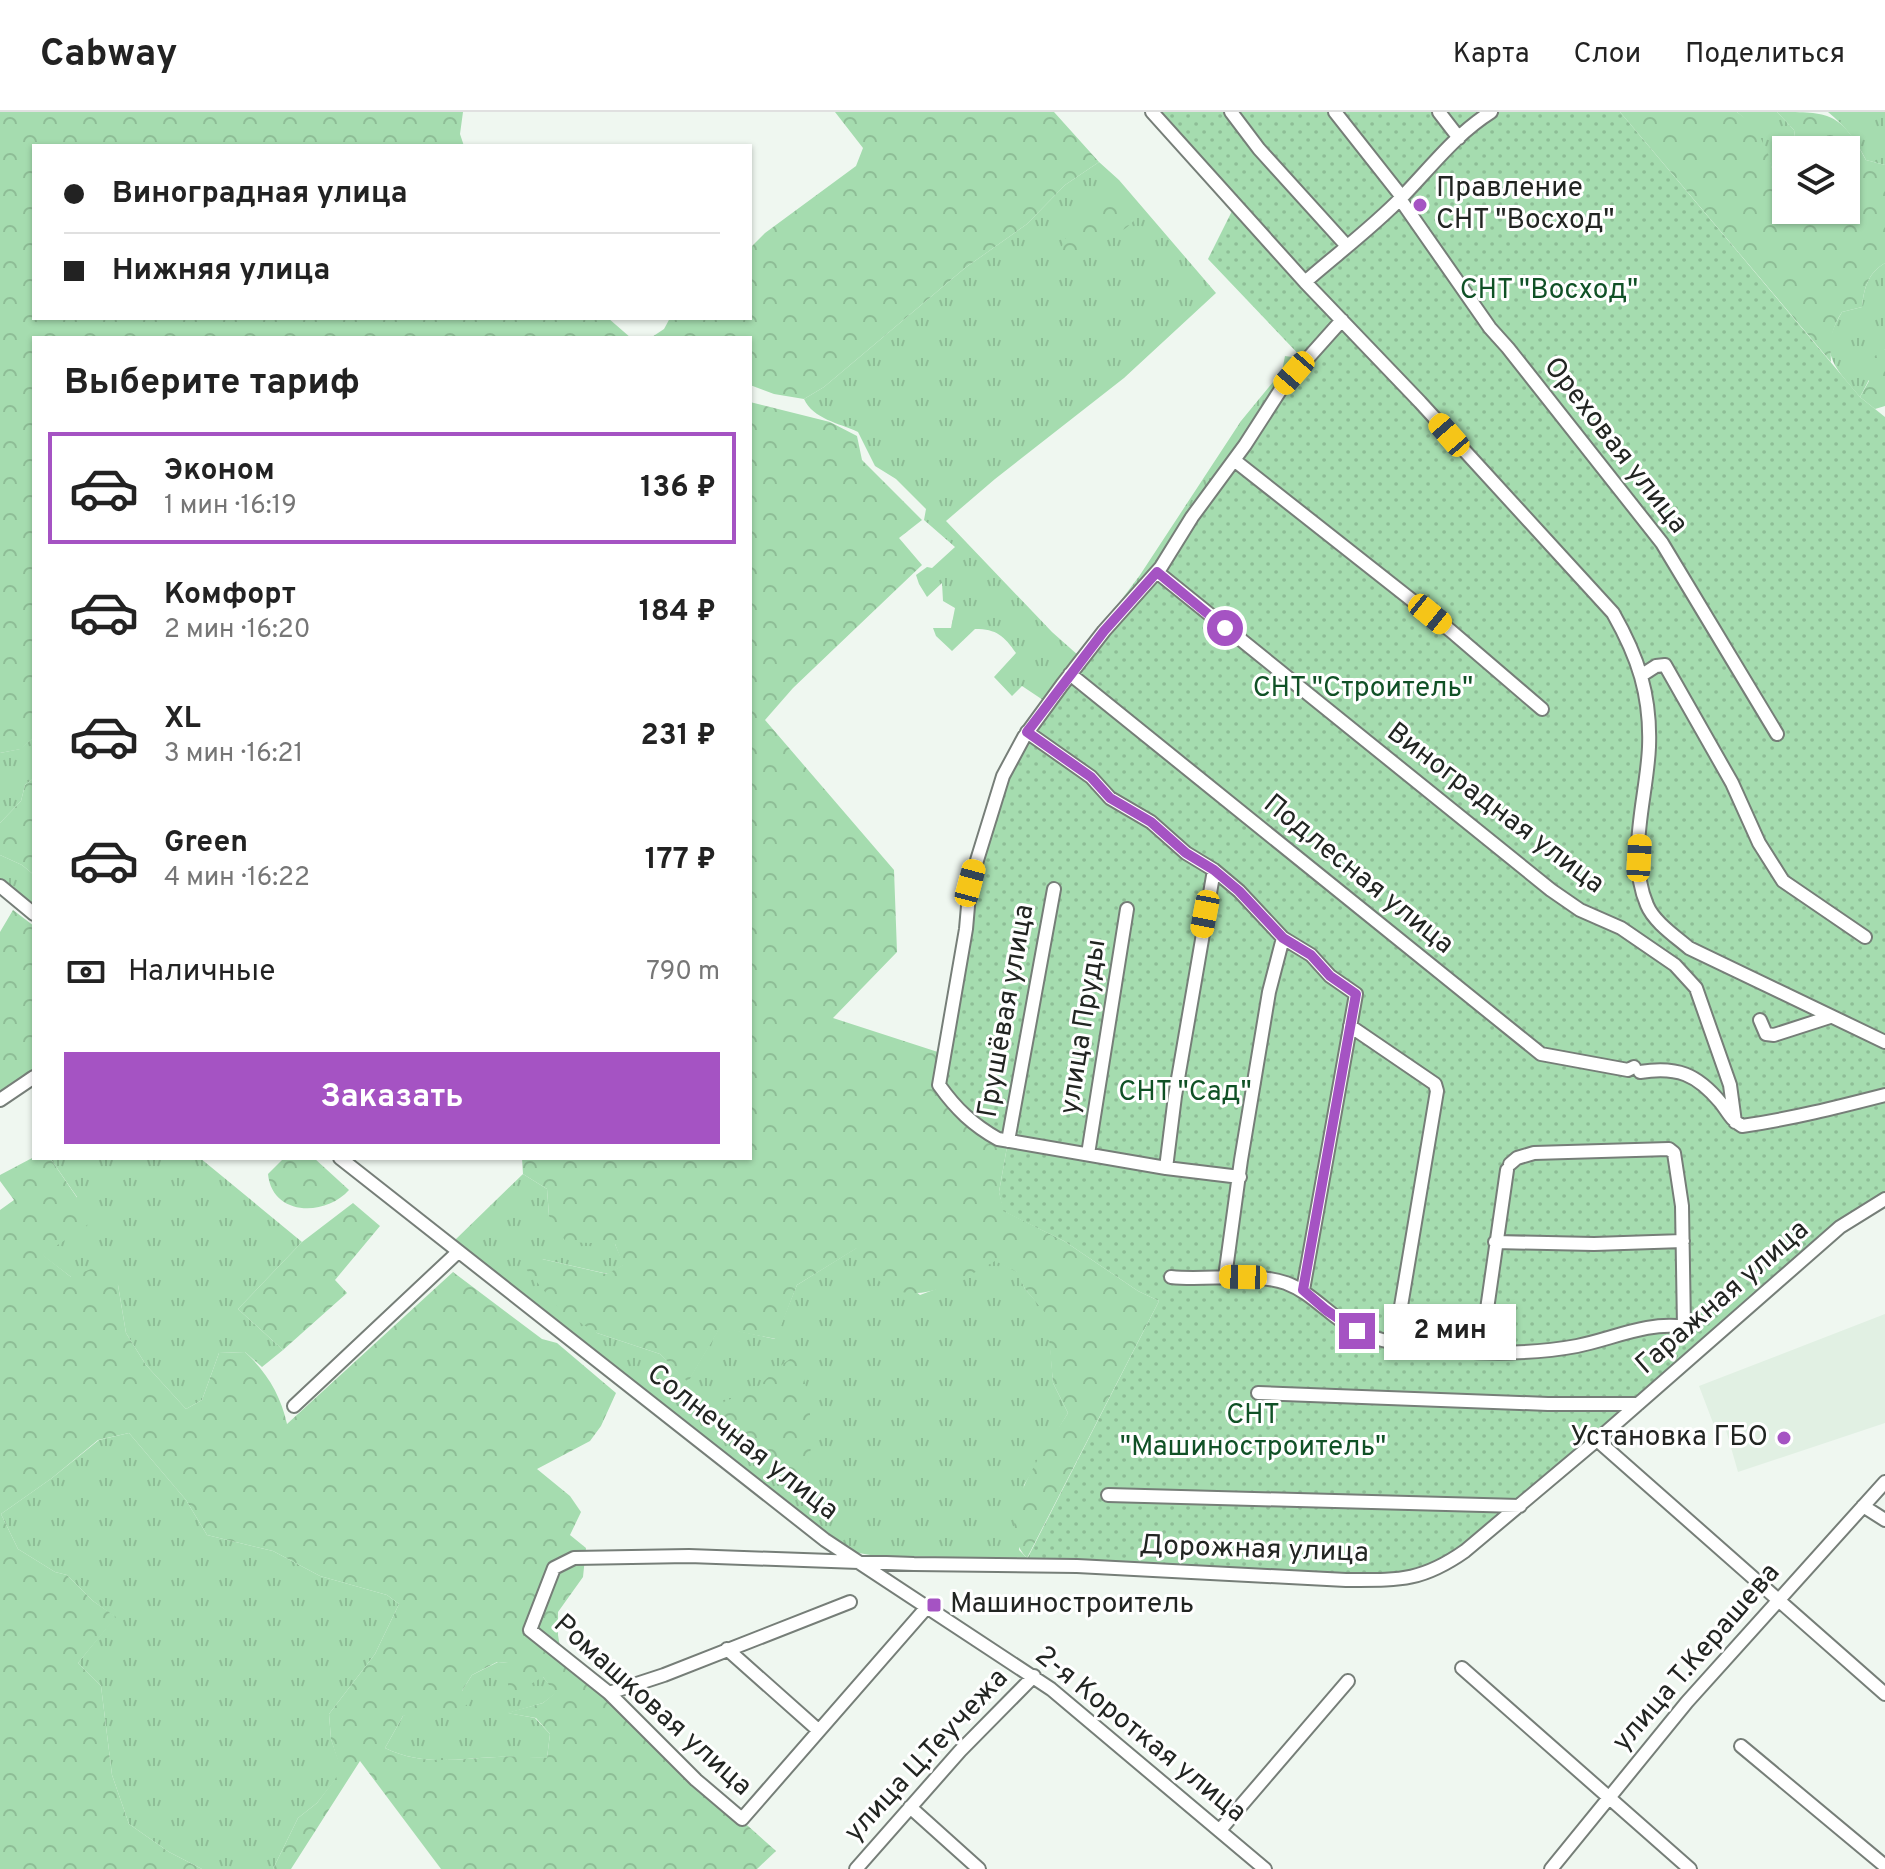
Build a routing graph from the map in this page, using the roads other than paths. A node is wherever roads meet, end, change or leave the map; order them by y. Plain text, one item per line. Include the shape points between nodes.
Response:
1 (1152, 112) edge
2 (1231, 112) edge
3 (1335, 112) edge
4 (1439, 112) edge
5 (1491, 112) edge
6 (1459, 138) junction
7 (1401, 198) junction
8 (1346, 245) junction
9 (1305, 282) junction
10 (1342, 320) junction
11 (1234, 460) junction
12 (1157, 572) junction
13 (1070, 674) junction
14 (1642, 675) junction
15 (1542, 709) dead end
16 (1027, 732) junction
17 (1777, 734) dead end
18 (1214, 870) junction
19 (0, 886) edge
20 (1054, 889) dead end
21 (1127, 909) dead end
22 (32, 912) edge
23 (1865, 937) dead end
24 (1283, 938) junction
25 (1830, 1017) junction
26 (1760, 1020) dead end
27 (1350, 1026) junction
28 (1885, 1042) edge
29 (32, 1078) edge
30 (1885, 1095) edge
31 (0, 1100) edge
32 (1735, 1122) junction
33 (1008, 1141) junction
34 (1088, 1154) junction
35 (343, 1160) edge
36 (1166, 1168) junction
37 (1240, 1177) junction
38 (1885, 1199) edge
39 (1683, 1241) junction
40 (1495, 1242) junction
41 (458, 1252) junction
42 (1171, 1277) dead end
43 (1225, 1277) junction
44 (1303, 1290) junction
45 (1395, 1342) junction
46 (1481, 1351) junction
47 (1258, 1393) dead end
48 (1638, 1404) junction
49 (294, 1406) dead end
50 (1597, 1440) junction
51 (1885, 1482) edge
52 (1108, 1495) dead end
53 (1520, 1506) junction
54 (1863, 1506) junction
55 (1885, 1520) edge
56 (861, 1562) junction
57 (914, 1564) junction
58 (903, 1591) junction
59 (1780, 1599) junction
60 (850, 1602) dead end
61 (927, 1607) junction
62 (530, 1630) joint
63 (727, 1649) junction
64 (1462, 1668) dead end
65 (1034, 1676) junction
66 (1348, 1681) dead end
67 (609, 1693) junction
68 (1885, 1694) edge
69 (818, 1730) junction
70 (1741, 1746) dead end
71 (1608, 1797) junction
72 (910, 1807) junction
73 (1220, 1830) junction
74 (1885, 1866) edge
75 (856, 1869) edge
76 (979, 1869) edge
77 (1265, 1869) edge
78 (1551, 1869) edge
79 (1690, 1869) edge

1 - 9 street
2 - 8 street
3 - 7 street, Ореховая улица
4 - 6 street
5 - 6 street
6 - 7 street
7 - 8 street
7 - 17 street, Ореховая улица via 1490,328 1662,543
8 - 9 street
9 - 10 street
10 - 11 street via 1283,386
10 - 14 street via 1613,613
11 - 12 street
11 - 15 street
12 - 13 street
12 - 32 street, Виноградная улица via 1551,890 1675,965 1696,988 1730,1085
13 - 16 street
13 - 32 street, Подлесная улица via 1541,1054 1628,1070 1674,1069 1708,1089
14 - 23 street via 1665,665 1783,881
14 - 25 street via 1649,749 1639,858 1647,907 1689,948
16 - 18 street
16 - 33 street via 1003,776 970,883 939,1085 978,1128
18 - 24 street
18 - 36 street
19 - 22 street
20 - 33 street, Грушёвая улица
21 - 34 street, улица Пруды
24 - 27 street via 1356,994
24 - 37 street via 1269,992
25 - 26 street via 1774,1035 1766,1034
25 - 28 street
27 - 44 street
27 - 45 street via 1435,1084 1437,1091
29 - 31 street
30 - 32 street via 1766,1123
33 - 34 street
34 - 36 street
35 - 41 street, Солнечная улица
36 - 37 street
37 - 43 street
38 - 48 street, Гаражная улица via 1840,1227
39 - 40 street
39 - 40 street via 1674,1153 1669,1149 1517,1158 1508,1167
39 - 46 street via 1684,1327 1651,1328 1544,1351
40 - 46 street
41 - 49 street
41 - 56 street, Солнечная улица via 825,1540
42 - 43 street
43 - 44 street via 1262,1278
44 - 45 street via 1357,1331
45 - 46 street
47 - 48 street
48 - 50 street, Гаражная улица
50 - 53 street, Дорожная улица
50 - 59 street
51 - 54 street, улица Т.Керашева
52 - 53 street
53 - 57 street, Дорожная улица via 1447,1563 1410,1578
54 - 55 street
54 - 59 street, улица Т.Керашева
56 - 57 street, Дорожная улица
56 - 58 street, 2-я Короткая улица
56 - 62 street, Дорожная улица via 574,1558 554,1568
57 - 58 street via 902,1577
58 - 61 street, 2-я Короткая улица
59 - 68 street
59 - 71 street, улица Т.Керашева
60 - 63 street
61 - 65 street, 2-я Короткая улица
61 - 69 street
62 - 67 street, Ромашковая улица
63 - 67 street
63 - 69 street
64 - 71 street
65 - 72 street, улица Ц.Теучежа
65 - 73 street, 2-я Короткая улица
66 - 73 street
67 - 69 street, Ромашковая улица via 742,1819
70 - 74 street
71 - 78 street, улица Т.Керашева
71 - 79 street
72 - 75 street, улица Ц.Теучежа
72 - 76 street
73 - 77 street, 2-я Короткая улица

